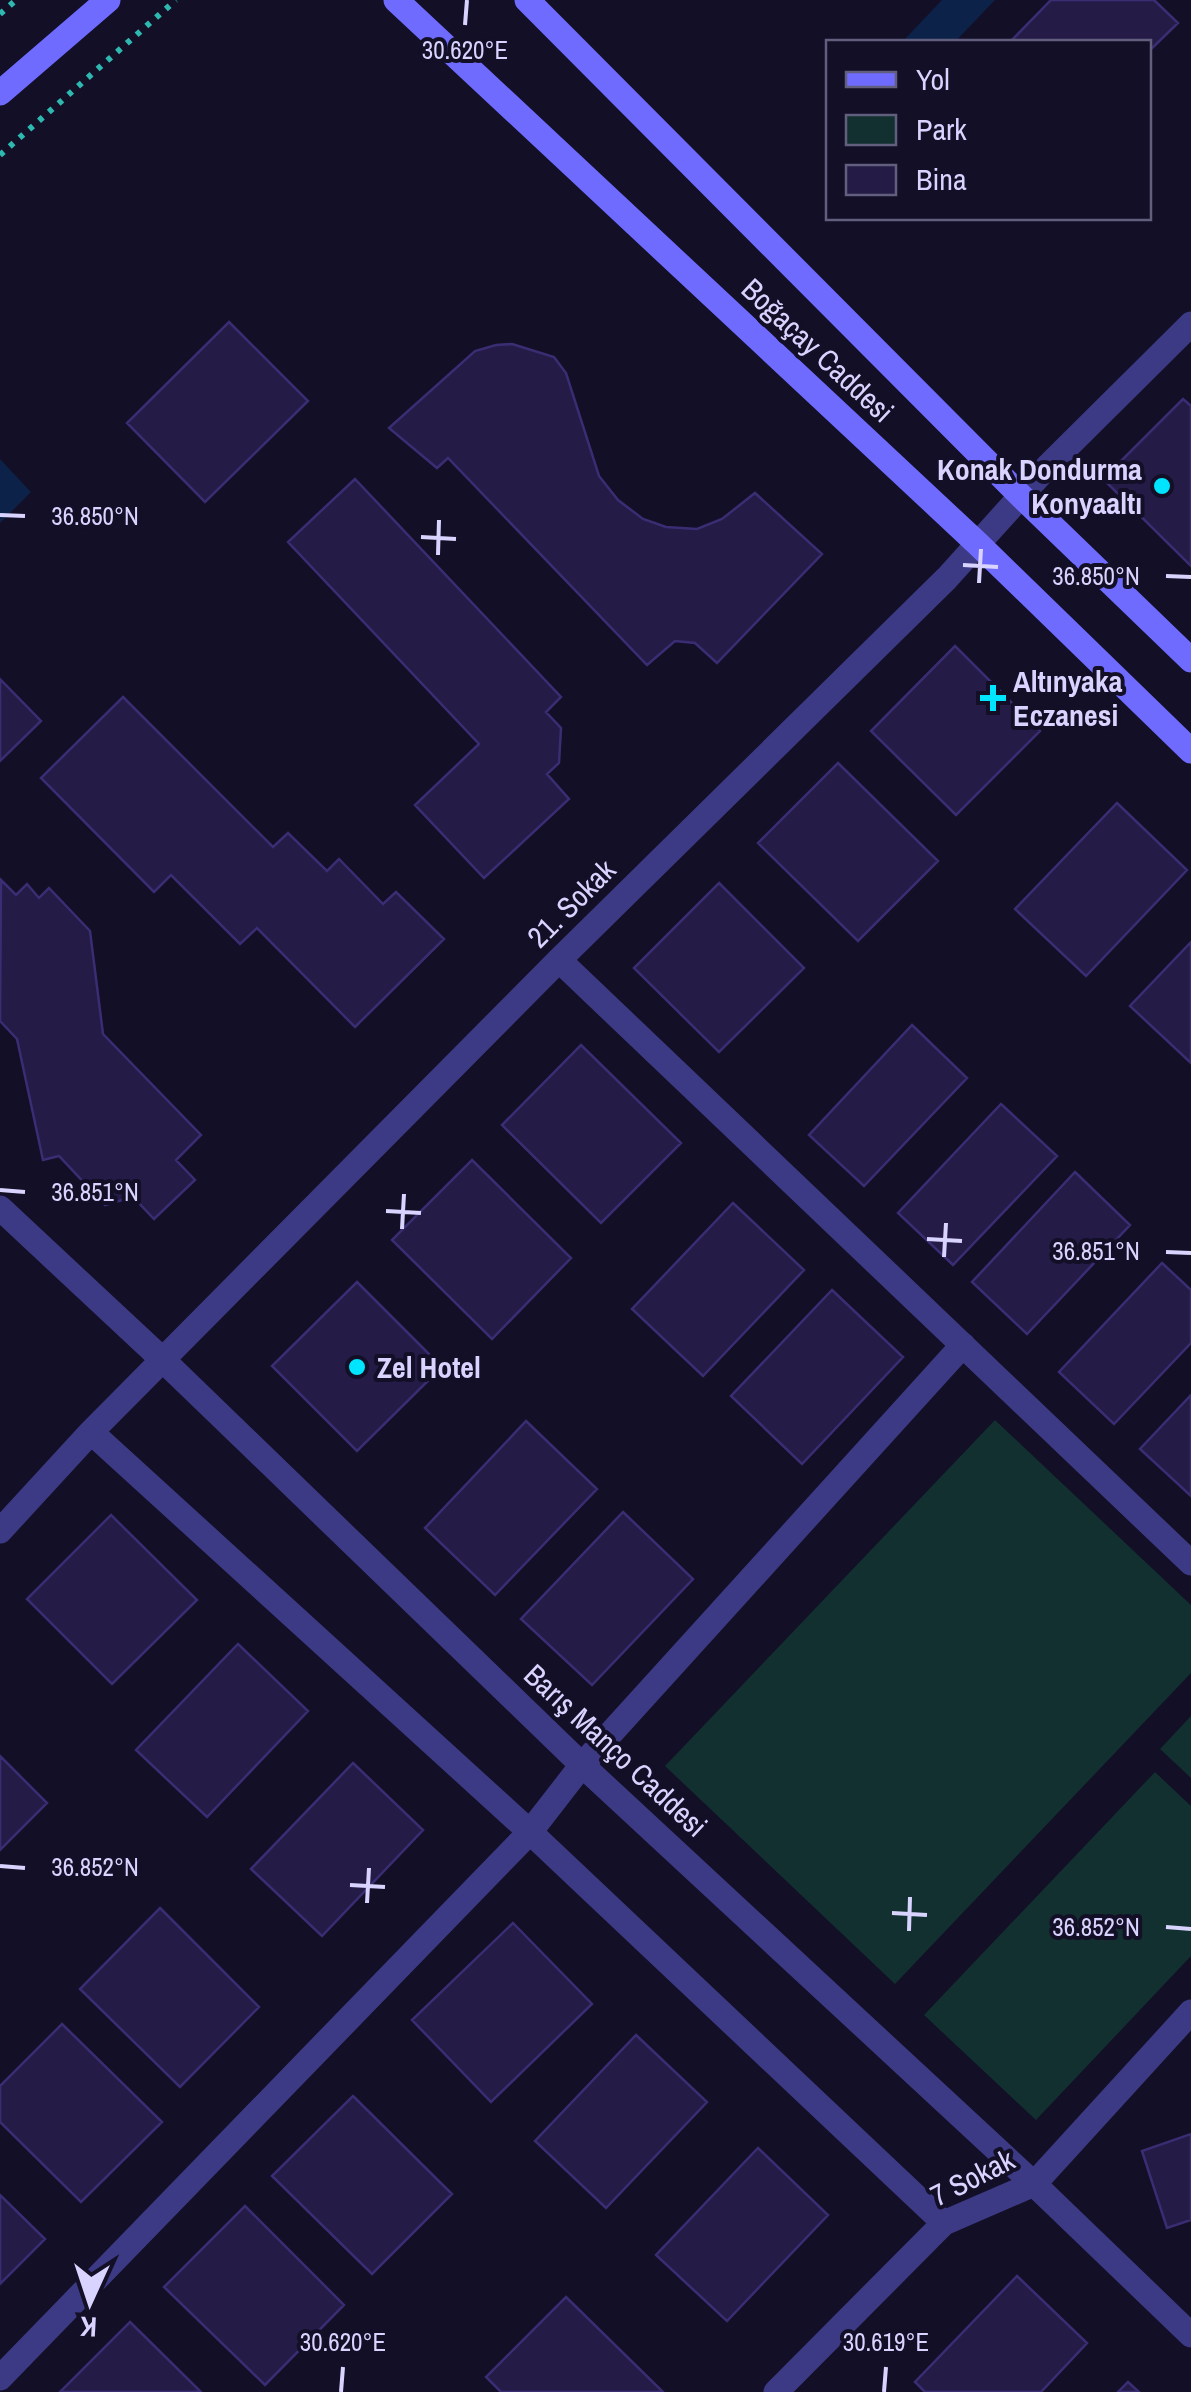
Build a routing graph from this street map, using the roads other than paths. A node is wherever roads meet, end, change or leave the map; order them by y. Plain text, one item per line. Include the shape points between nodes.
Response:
1 (108, 0) edge
2 (396, 0) edge
3 (527, 0) edge
4 (0, 93) edge
5 (1191, 324) edge
6 (1020, 495) junction
7 (978, 544) junction
8 (1191, 660) edge
9 (1191, 751) edge
10 (559, 960) junction
11 (0, 1208) edge
12 (963, 1345) junction
13 (164, 1360) junction
14 (91, 1432) junction
15 (0, 1531) edge
16 (1191, 1564) edge
17 (582, 1765) junction
18 (530, 1832) junction
19 (1191, 2012) edge
20 (1034, 2184) junction
21 (944, 2223) junction
22 (1191, 2335) edge
23 (0, 2378) edge
24 (776, 2392) edge

1 - 4 main road
2 - 7 main road, Boğaçay Caddesi
3 - 6 main road, Boğaçay Caddesi
5 - 6 street, 21. Sokak
6 - 7 street, 21. Sokak
6 - 8 main road, Boğaçay Caddesi
7 - 9 main road, Boğaçay Caddesi
7 - 10 street, 21. Sokak
10 - 12 street
10 - 13 street, 21. Sokak
11 - 13 street, Barış Manço Caddesi
12 - 16 street
12 - 17 street
13 - 14 street, 21. Sokak
13 - 17 street, Barış Manço Caddesi
14 - 15 street, 21. Sokak
14 - 18 street
17 - 18 street
17 - 20 street, Barış Manço Caddesi
18 - 21 street
18 - 23 street
19 - 20 street, 7 Sokak
20 - 21 street, 7 Sokak
20 - 22 street, Barış Manço Caddesi
21 - 24 street, 7 Sokak

